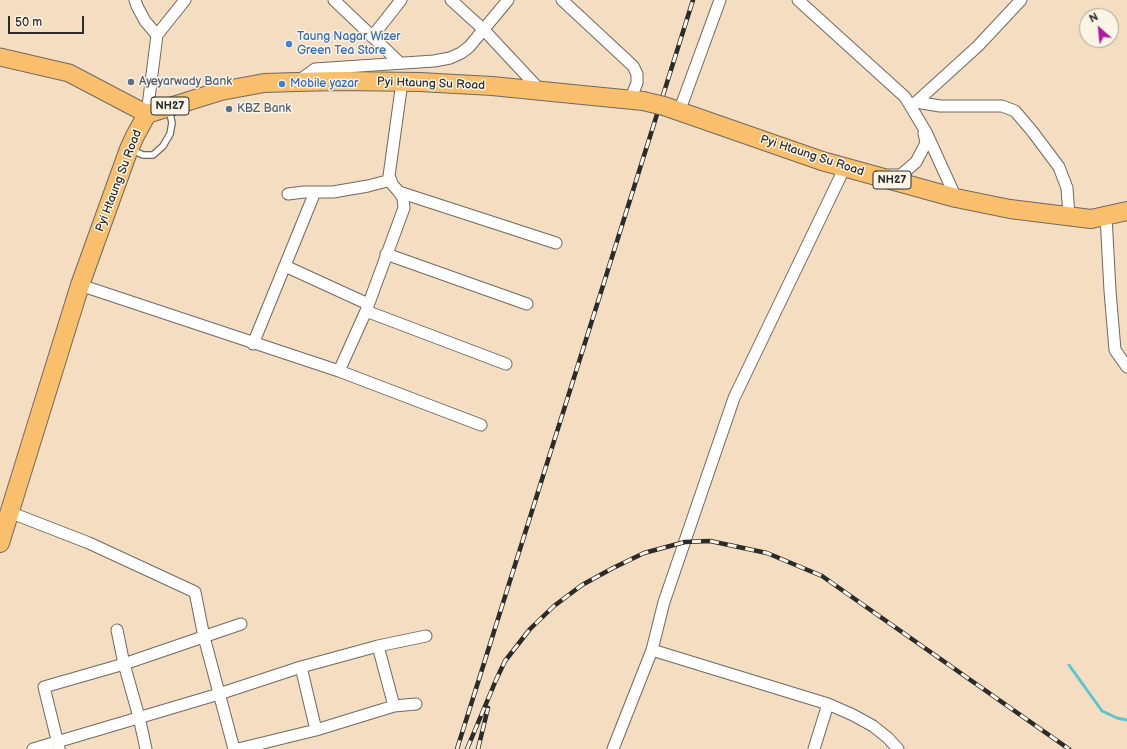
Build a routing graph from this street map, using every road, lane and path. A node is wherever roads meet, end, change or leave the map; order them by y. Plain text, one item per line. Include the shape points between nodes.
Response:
1 (135, 0) edge
2 (185, 0) edge
3 (334, 0) edge
4 (401, 0) edge
5 (451, 0) edge
6 (508, 0) edge
7 (562, 0) edge
8 (720, 0) edge
9 (798, 0) edge
10 (1021, 0) edge
11 (484, 29) junction
12 (157, 35) junction
13 (372, 36) junction
14 (0, 57) edge
15 (400, 64) junction
16 (297, 82) junction
17 (402, 82) junction
18 (540, 90) junction
19 (636, 100) junction
20 (914, 105) junction
21 (168, 107) junction
22 (672, 109) junction
23 (147, 114) junction
24 (922, 126) junction
25 (129, 149) junction
26 (845, 168) junction
27 (874, 176) junction
28 (391, 180) junction
29 (315, 192) junction
30 (399, 192) junction
31 (288, 194) dead end
32 (956, 198) junction
33 (1127, 211) edge
34 (1069, 216) junction
35 (1106, 216) junction
36 (556, 243) dead end
37 (386, 254) junction
38 (285, 266) junction
39 (80, 285) junction
40 (528, 304) dead end
41 (367, 308) junction
42 (253, 344) junction
43 (506, 364) dead end
44 (1127, 367) edge
45 (339, 371) junction
46 (481, 425) dead end
47 (9, 512) junction
48 (0, 543) edge
49 (241, 624) dead end
50 (117, 630) dead end
51 (426, 636) dead end
52 (204, 637) junction
53 (378, 646) junction
54 (652, 650) junction
55 (124, 664) junction
56 (300, 667) junction
57 (219, 694) junction
58 (416, 704) dead end
59 (828, 704) junction
60 (394, 706) junction
61 (139, 717) junction
62 (316, 730) junction
63 (58, 746) edge
64 (33, 749) edge
65 (146, 749) edge
66 (234, 749) edge
67 (238, 749) edge
68 (613, 749) edge
69 (814, 749) edge
70 (898, 749) edge

1 - 12 street via 145,21
2 - 12 street
3 - 13 street
4 - 13 street
5 - 11 street
6 - 11 street
7 - 19 street via 633,66 637,74
8 - 22 street
9 - 20 street
10 - 20 street via 978,46
11 - 15 street via 469,47 450,58
11 - 18 street
12 - 23 street
13 - 15 street
14 - 23 main road via 69,73
15 - 16 street via 315,69
16 - 17 highway, Pyi Htaung Su Road / NH27
16 - 21 highway, Pyi Htaung Su Road / NH27 via 264,83
17 - 18 highway, Pyi Htaung Su Road / NH27
17 - 28 street via 389,176
18 - 19 highway, Pyi Htaung Su Road / NH27
19 - 22 highway, NH27, bridge
20 - 24 street
20 - 34 street via 1002,106 1015,111 1059,167 1067,188
21 - 23 highway, Pyi Htaung Su Road / NH27
21 - 25 lane via 172,123 170,134 163,146 153,155 142,155
22 - 26 highway, Pyi Htaung Su Road / NH27
23 - 25 highway, Pyi Htaung Su Road / NH27
24 - 27 street via 926,143 916,162 901,175
24 - 32 street
25 - 39 highway, Pyi Htaung Su Road / NH27
26 - 27 highway, Pyi Htaung Su Road / NH27
26 - 54 street via 734,398 664,602
27 - 32 highway, Pyi Htaung Su Road / NH27
28 - 29 street via 333,192
28 - 30 street
29 - 31 street
29 - 38 street
30 - 36 street
30 - 37 street via 403,198 404,208
32 - 34 highway, Pyi Htaung Su Road / NH27 via 1010,209
33 - 35 highway, Pyi Htaung Su Road / NH27
34 - 35 highway, Pyi Htaung Su Road / NH27 via 1091,219
35 - 44 street via 1114,350
37 - 40 street
37 - 41 street
38 - 41 street
38 - 42 street
39 - 42 street
39 - 47 highway, Pyi Htaung Su Road / NH27
41 - 43 street
41 - 45 street
42 - 45 street
45 - 46 street
47 - 48 highway, Pyi Htaung Su Road / NH27
47 - 52 street via 89,543 195,592
49 - 52 street
50 - 55 street
51 - 53 street
52 - 55 street
52 - 57 street
53 - 56 street
53 - 60 street
54 - 59 street
54 - 68 street
55 - 61 street
55 - 63 street via 44,687
56 - 57 street
56 - 62 street
57 - 61 street
57 - 66 street
58 - 60 street
59 - 69 street
59 - 70 street via 873,726
60 - 62 street
61 - 63 street
61 - 65 street
62 - 67 street
63 - 64 street

